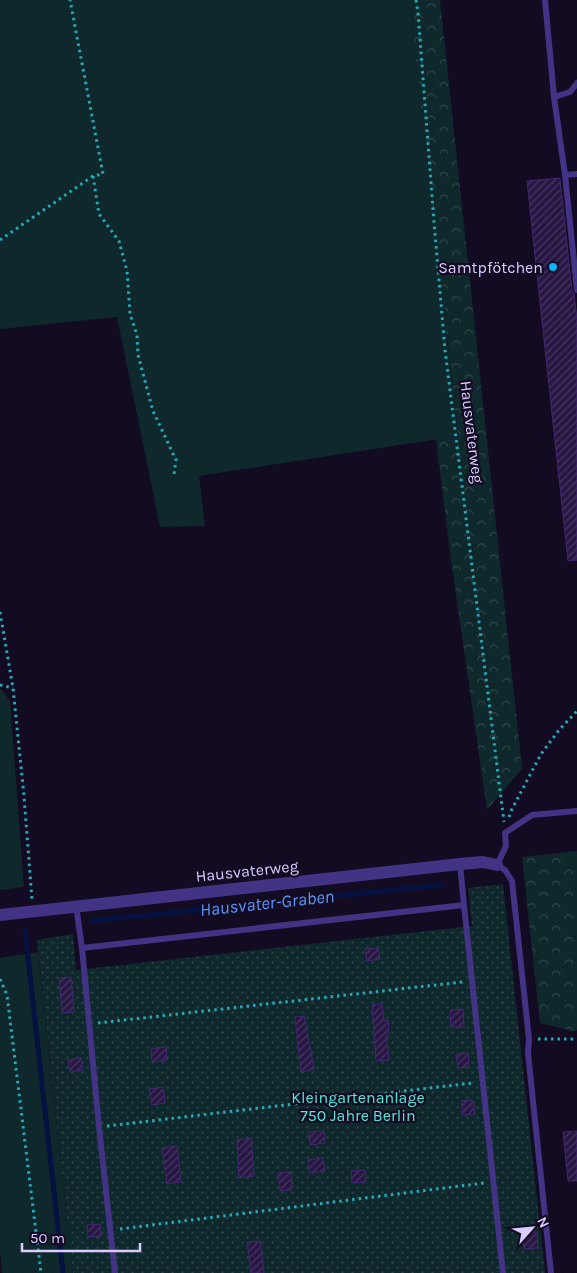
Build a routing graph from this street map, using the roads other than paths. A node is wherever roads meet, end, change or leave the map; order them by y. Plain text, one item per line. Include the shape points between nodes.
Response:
1 (545, 0) edge
2 (577, 83) edge
3 (554, 97) junction
4 (577, 174) edge
5 (565, 176) junction
6 (577, 290) edge
7 (577, 811) edge
8 (460, 864) junction
9 (497, 865) junction
10 (464, 905) junction
11 (76, 906) junction
12 (0, 914) edge
13 (82, 948) junction
14 (116, 1273) edge
15 (503, 1273) edge
16 (550, 1273) edge

1 - 3 lane
2 - 3 lane via 570,92
3 - 5 lane
4 - 5 lane
5 - 6 lane
7 - 9 lane via 532,815 505,833 506,846
8 - 9 street, Hausvaterweg via 482,862
8 - 10 lane
8 - 11 street, Hausvaterweg
9 - 16 lane via 512,881 530,1039 528,1053
10 - 13 lane
10 - 15 lane
11 - 12 street, Hausvaterweg
11 - 13 lane
13 - 14 lane

